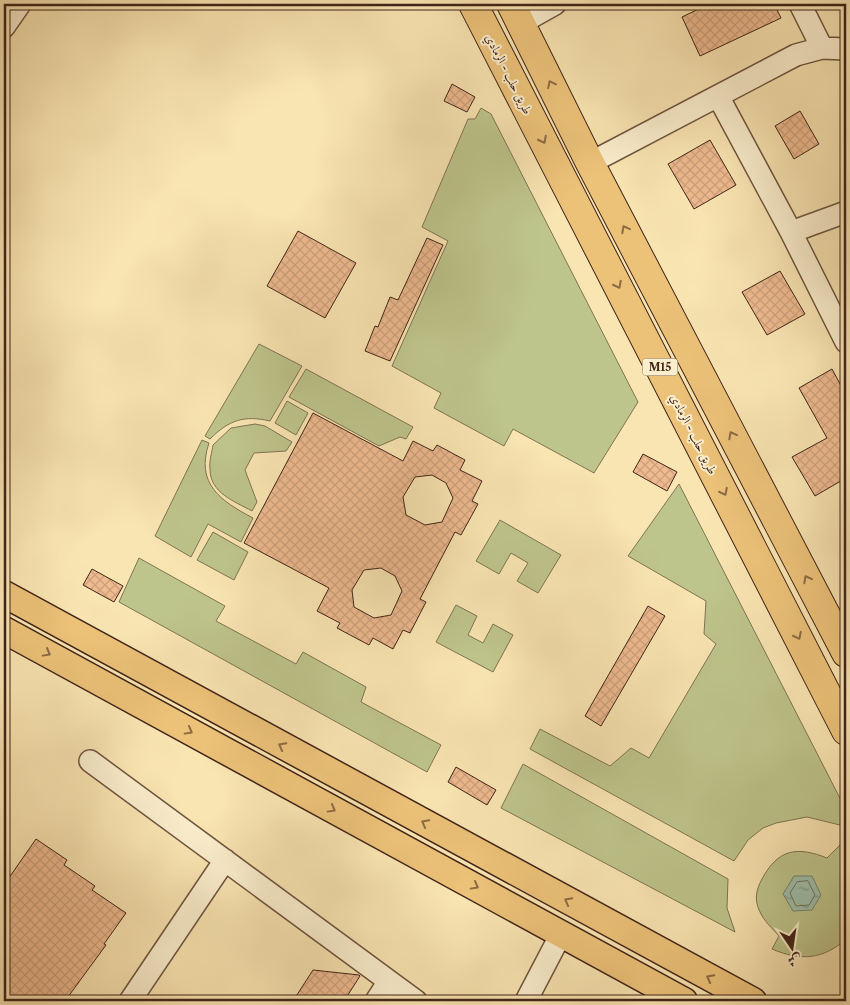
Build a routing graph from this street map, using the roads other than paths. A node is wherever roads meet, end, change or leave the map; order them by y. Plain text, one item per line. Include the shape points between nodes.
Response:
1 (20, 4) edge
2 (473, 4) edge
3 (555, 4) edge
4 (800, 4) edge
5 (516, 14) edge
6 (4, 26) edge
7 (822, 48) junction
8 (846, 49) edge
9 (718, 96) junction
10 (590, 163) junction
11 (846, 212) edge
12 (791, 232) junction
13 (846, 342) edge
14 (4, 594) edge
15 (4, 630) edge
16 (846, 654) edge
17 (846, 731) edge
18 (90, 761) dead end
19 (225, 860) junction
20 (561, 934) junction
21 (389, 981) junction
22 (130, 1001) edge
23 (376, 1001) edge
24 (416, 1001) edge
25 (526, 1001) edge
26 (684, 1001) edge
27 (753, 1001) edge

1 - 6 street
2 -> 17 highway, طريق حلب - الرمادي / M15
3 - 5 street
4 - 7 street
10 -> 5 highway, M15
7 - 8 street
7 - 9 street via 796,55
9 - 10 street
9 - 12 street
16 -> 10 highway, M15
11 - 12 street
12 - 13 street
27 -> 14 main road
15 -> 20 main road
18 - 19 street
19 - 21 street
19 - 22 street
20 - 25 street
20 - 26 main road
21 - 23 street
21 - 24 street

